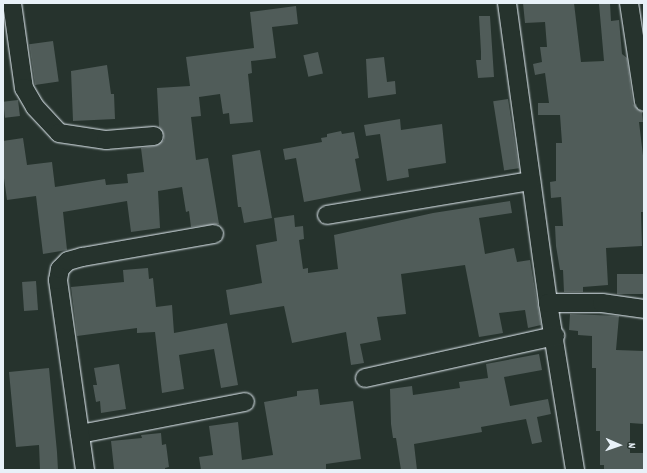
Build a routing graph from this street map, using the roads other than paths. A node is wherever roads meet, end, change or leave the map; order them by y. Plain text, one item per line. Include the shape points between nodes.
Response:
1 (12, 3) edge
2 (507, 3) edge
3 (629, 3) edge
4 (644, 102) edge
5 (154, 136) dead end
6 (531, 181) junction
7 (328, 215) dead end
8 (214, 234) dead end
9 (548, 303) junction
10 (644, 309) edge
11 (555, 336) junction
12 (365, 378) dead end
13 (245, 402) dead end
14 (80, 434) junction
15 (85, 470) edge
16 (575, 470) edge

1 - 5 street via 24,88 36,107 60,133 106,140
2 - 6 street
3 - 4 street
6 - 7 street
6 - 9 street
8 - 14 street via 82,257 68,261 60,269 58,280
9 - 10 street via 602,303
9 - 11 street
11 - 12 street
11 - 16 street
13 - 14 street
14 - 15 street

